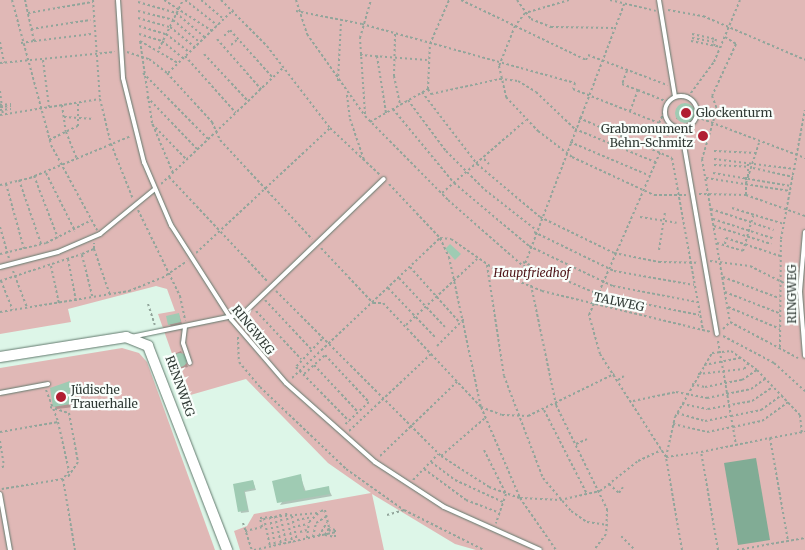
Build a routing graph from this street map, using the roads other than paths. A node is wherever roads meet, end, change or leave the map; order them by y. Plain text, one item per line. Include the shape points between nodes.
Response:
1 (118, 0) edge
2 (659, 0) edge
3 (675, 97) junction
4 (681, 128) junction
5 (384, 179) road end
6 (155, 189) junction
7 (805, 232) edge
8 (0, 267) edge
9 (803, 292) edge
10 (231, 319) junction
11 (186, 327) junction
12 (717, 334) road end
13 (126, 337) junction
14 (805, 356) edge
15 (0, 357) edge
16 (190, 362) dead end
17 (46, 385) road end
18 (0, 393) edge
19 (0, 494) edge
20 (10, 550) edge
21 (227, 550) edge
22 (540, 550) edge

1 - 6 lane, RINGWEG via 120,52 135,134
2 - 3 lane
3 - 4 lane via 665,110 672,125
3 - 4 lane via 688,97 697,107 697,117
4 - 12 lane
5 - 10 lane via 251,306
6 - 8 lane via 100,234 58,252
6 - 10 lane, RINGWEG via 190,259
7 - 9 lane, RINGWEG
9 - 14 lane, RINGWEG
10 - 11 lane
10 - 22 lane, RINGWEG via 286,383 374,461 408,485
11 - 13 lane
11 - 16 lane via 183,343
13 - 15 street
13 - 21 street, RENNWEG via 142,342 156,356
17 - 18 lane
19 - 20 lane

